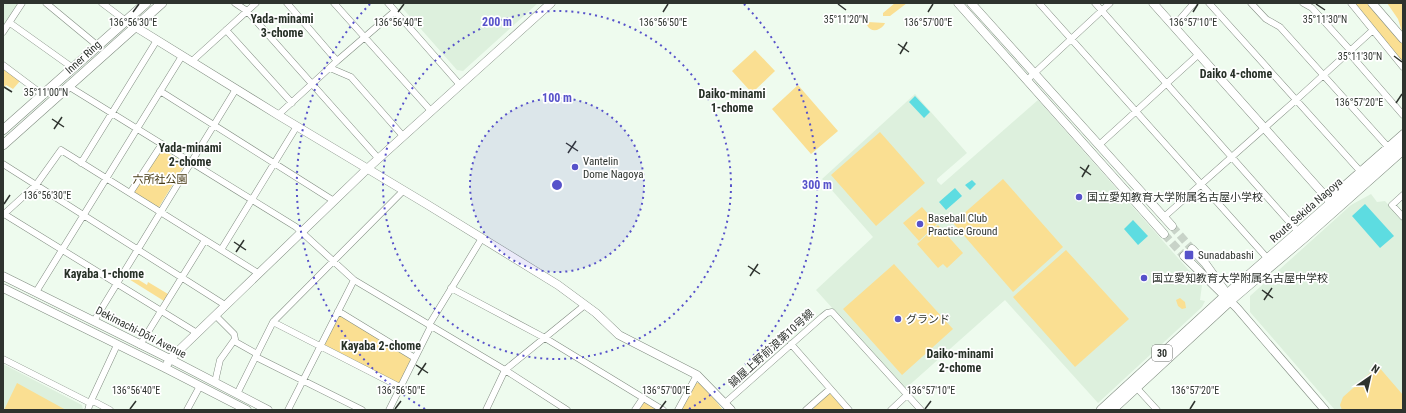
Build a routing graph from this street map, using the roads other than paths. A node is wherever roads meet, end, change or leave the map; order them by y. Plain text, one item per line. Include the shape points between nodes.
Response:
1 (22, 3) edge
2 (46, 3) edge
3 (102, 3) edge
4 (146, 3) edge
5 (162, 3) edge
6 (235, 3) edge
7 (256, 3) edge
8 (287, 3) edge
9 (334, 3) edge
10 (388, 3) edge
11 (550, 3) edge
12 (958, 3) edge
13 (971, 3) edge
14 (1039, 3) edge
15 (1095, 3) edge
16 (1110, 3) edge
17 (1153, 3) edge
18 (1194, 3) edge
19 (1209, 3) edge
20 (1251, 3) edge
21 (1303, 3) edge
22 (1351, 3) edge
23 (1372, 3) edge
24 (1314, 5) edge
25 (247, 11) junction
26 (395, 11) junction
27 (1102, 11) junction
28 (126, 21) junction
29 (10, 23) junction
30 (1174, 26) junction
31 (135, 27) junction
32 (226, 30) junction
33 (1373, 30) junction
34 (3, 32) edge
35 (364, 37) junction
36 (1071, 38) junction
37 (1403, 39) edge
38 (157, 40) junction
39 (98, 46) junction
40 (1350, 52) junction
41 (1199, 54) junction
42 (182, 56) junction
43 (337, 60) junction
44 (191, 62) junction
45 (3, 65) edge
46 (1403, 67) edge
47 (73, 68) junction
48 (330, 68) junction
49 (1035, 72) junction
50 (1324, 76) junction
51 (1027, 80) junction
52 (312, 84) junction
53 (1167, 84) junction
54 (460, 85) junction
55 (68, 86) junction
56 (236, 89) junction
57 (160, 91) junction
58 (43, 95) junction
59 (1296, 100) junction
60 (292, 103) junction
61 (431, 111) junction
62 (1136, 111) junction
63 (112, 113) junction
64 (278, 115) junction
65 (1403, 115) edge
66 (215, 125) junction
67 (297, 126) junction
68 (1265, 128) junction
69 (137, 129) junction
70 (3, 130) edge
71 (1403, 133) edge
72 (403, 136) junction
73 (1403, 140) edge
74 (162, 144) junction
75 (1099, 144) junction
76 (3, 145) edge
77 (1388, 146) junction
78 (1403, 150) edge
79 (1232, 157) junction
80 (378, 158) junction
81 (191, 162) junction
82 (81, 163) junction
83 (274, 163) junction
84 (3, 164) edge
85 (367, 169) junction
86 (1365, 176) junction
87 (107, 178) junction
88 (36, 185) junction
89 (1202, 185) junction
90 (403, 191) junction
91 (130, 193) junction
92 (1403, 195) edge
93 (252, 200) junction
94 (334, 200) junction
95 (1332, 204) junction
96 (160, 213) junction
97 (3, 214) edge
98 (84, 215) junction
99 (1164, 217) junction
100 (1403, 217) edge
101 (1172, 226) tunnel mouth
102 (301, 232) junction
103 (1164, 234) tunnel mouth
104 (1301, 235) junction
105 (482, 238) junction
106 (205, 240) junction
107 (1192, 249) tunnel mouth
108 (62, 250) junction
109 (138, 250) junction
110 (221, 250) junction
111 (1184, 256) tunnel mouth
112 (1268, 259) junction
113 (333, 261) junction
114 (258, 274) junction
115 (3, 276) edge
116 (182, 277) junction
117 (354, 280) junction
118 (117, 284) junction
119 (3, 288) edge
120 (451, 288) junction
121 (36, 292) junction
122 (1228, 298) junction
123 (225, 305) junction
124 (585, 305) junction
125 (161, 311) junction
126 (338, 311) junction
127 (215, 316) junction
128 (94, 321) junction
129 (273, 322) junction
130 (430, 326) junction
131 (196, 333) junction
132 (545, 338) junction
133 (234, 341) junction
134 (117, 344) junction
135 (140, 344) junction
136 (791, 344) junction
137 (320, 346) junction
138 (256, 356) junction
139 (415, 358) junction
140 (3, 359) edge
141 (170, 359) junction
142 (165, 368) junction
143 (505, 370) junction
144 (697, 375) junction
145 (303, 380) junction
146 (215, 382) junction
147 (1134, 385) junction
148 (200, 386) junction
149 (400, 387) junction
150 (830, 389) junction
151 (237, 394) junction
152 (907, 395) junction
153 (643, 398) junction
154 (90, 403) junction
155 (725, 403) junction
156 (244, 409) edge
157 (88, 410) edge
158 (110, 410) edge
159 (187, 410) edge
160 (268, 410) edge
161 (288, 410) edge
162 (362, 410) edge
163 (389, 410) edge
164 (486, 410) edge
165 (567, 410) edge
166 (635, 410) edge
167 (663, 410) edge
168 (678, 410) edge
169 (731, 410) edge
170 (806, 410) edge
171 (849, 410) edge
172 (891, 410) edge
173 (921, 410) edge
174 (1101, 410) edge
175 (1112, 410) edge
176 (1157, 410) edge
177 (1325, 410) edge

1 - 29 street
2 - 39 street
3 - 28 street
4 - 28 main road, Inner Ring
5 - 31 main road, Inner Ring
6 - 25 street
7 - 25 street
8 - 43 street
9 - 35 street
10 - 26 street
11 - 54 street
12 - 51 street
13 - 49 street
14 - 36 street
15 - 27 street
16 - 27 street
17 - 30 street
18 - 30 street
19 - 59 street
20 - 50 street via 1266,19 1280,27
21 - 24 street
22 - 33 street
23 - 37 street
24 - 40 street
25 - 32 street
25 - 52 street
26 - 35 street
26 - 54 street
27 - 36 street
27 - 53 street
28 - 31 street
28 - 39 main road, Inner Ring
29 - 34 street
29 - 47 street
30 - 41 street
31 - 38 street
31 - 55 main road, Inner Ring
32 - 44 street
32 - 60 street
33 - 40 street
33 - 46 street
35 - 43 street
35 - 61 street
36 - 49 street
36 - 62 street
38 - 42 street
38 - 63 street
39 - 47 main road, Inner Ring
40 - 50 street
40 - 65 street
41 - 53 street
41 - 68 street
42 - 44 street
42 - 57 street
43 - 48 street
44 - 56 street
45 - 58 street
47 - 58 main road, Inner Ring
48 - 52 street
48 - 72 street via 351,77
49 - 51 street
49 - 75 street
50 - 59 street
50 - 77 street
51 - 103 street
52 - 60 street
52 - 80 street
53 - 62 street
53 - 79 street
54 - 61 street
55 - 63 street
55 - 76 main road, Inner Ring
56 - 64 street
56 - 66 street
57 - 66 street
57 - 69 street
58 - 70 main road, Inner Ring
59 - 68 street
59 - 86 street
60 - 64 street
61 - 72 street
62 - 75 street
62 - 89 street
63 - 69 street
63 - 82 street
64 - 67 street
66 - 81 street
66 - 83 street
67 - 83 street
67 - 85 street
68 - 79 street
68 - 95 street
69 - 74 street
69 - 87 street
71 - 77 street
72 - 80 street
73 - 86 main road, Route Sekida Nagoya / 30
74 - 81 street
74 - 91 street
75 - 99 street
77 - 86 street
78 - 86 main road, Route Sekida Nagoya / 30
79 - 89 street
79 - 104 street
80 - 85 street
81 - 93 street
81 - 96 street
82 - 87 street
82 - 88 street via 60,150
83 - 93 street
83 - 94 street
84 - 88 street
85 - 90 street
85 - 94 street
86 - 95 main road, Route Sekida Nagoya / 30
87 - 91 street
87 - 98 street
88 - 97 street
88 - 98 street
89 - 99 street
89 - 112 street
90 - 105 street
90 - 113 street
91 - 96 street
92 - 100 street via 1392,205
93 - 102 street
93 - 110 street
94 - 102 street
95 - 104 main road, Route Sekida Nagoya / 30
96 - 106 street
96 - 109 street
97 - 108 street
98 - 108 street
98 - 109 street
99 - 101 street
102 - 113 street
102 - 114 street
104 - 112 main road, Route Sekida Nagoya / 30
104 - 122 main road, Route Sekida Nagoya / 30
105 - 120 street
105 - 124 street via 558,285
106 - 110 street
106 - 116 street
107 - 122 street via 1205,263
108 - 118 street
108 - 121 street
109 - 116 street
109 - 118 street
110 - 114 street
111 - 122 street
112 - 122 main road, Route Sekida Nagoya / 30
113 - 117 street
113 - 129 street
114 - 123 street
115 - 121 street, Dekimachi-Dōri Avenue
116 - 123 street
116 - 125 street
117 - 126 street
117 - 130 street
118 - 125 street
118 - 128 street
119 - 134 street, Dekimachi-Dōri Avenue
120 - 130 street
120 - 132 street
121 - 128 street, Dekimachi-Dōri Avenue
122 - 147 main road, Route Sekida Nagoya / 30
122 - 177 street
123 - 127 street
124 - 132 street
124 - 144 street via 619,335
125 - 131 street
125 - 135 street
126 - 137 street
126 - 139 street
127 - 131 street
127 - 133 street via 234,334
128 - 135 street, Dekimachi-Dōri Avenue
129 - 137 street
129 - 138 street
130 - 139 street
130 - 143 street
131 - 141 street
132 - 143 street
132 - 153 street
133 - 138 street
133 - 146 street via 220,360
134 - 142 street, Dekimachi-Dōri Avenue
134 - 154 street
135 - 141 street, Dekimachi-Dōri Avenue
136 - 150 street
136 - 152 street, 鍋屋上野前浪第10号線 via 827,313 832,312
136 - 155 street, 鍋屋上野前浪第10号線
137 - 145 street
137 - 149 street
138 - 145 street
138 - 151 street
139 - 149 street
140 - 154 street
141 - 142 street
141 - 146 street, Dekimachi-Dōri Avenue
142 - 148 street, Dekimachi-Dōri Avenue
143 - 164 street
143 - 165 street
144 - 155 street
144 - 168 street
145 - 161 street
145 - 162 street
146 - 151 street, Dekimachi-Dōri Avenue
147 - 174 main road, Route Sekida Nagoya / 30
147 - 175 main road, Route Sekida Nagoya / 30
147 - 176 street
148 - 156 street, Dekimachi-Dōri Avenue
148 - 159 street
149 - 163 street
150 - 170 street
150 - 171 street
151 - 160 street, Dekimachi-Dōri Avenue
152 - 172 street
152 - 173 street
153 - 166 street
153 - 167 street
154 - 157 street
154 - 158 street via 97,403
155 - 169 street

